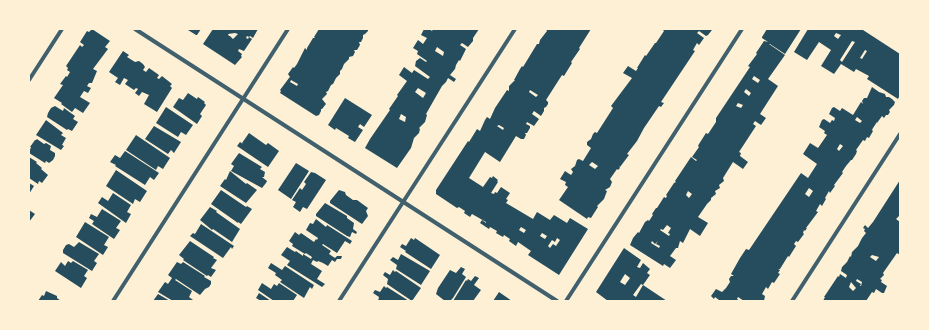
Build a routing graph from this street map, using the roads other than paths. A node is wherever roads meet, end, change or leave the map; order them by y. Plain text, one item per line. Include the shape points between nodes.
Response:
1 (62, 29) edge
2 (135, 29) edge
3 (288, 29) edge
4 (515, 29) edge
5 (742, 29) edge
6 (29, 80) edge
7 (243, 99) junction
8 (900, 134) edge
9 (403, 202) junction
10 (113, 301) edge
11 (339, 301) edge
12 (557, 301) edge
13 (566, 301) edge
14 (792, 301) edge

1 - 6 street
2 - 7 street
3 - 7 street
4 - 9 street
5 - 13 street
7 - 9 street
7 - 10 street
8 - 14 street
9 - 11 street
9 - 12 street

